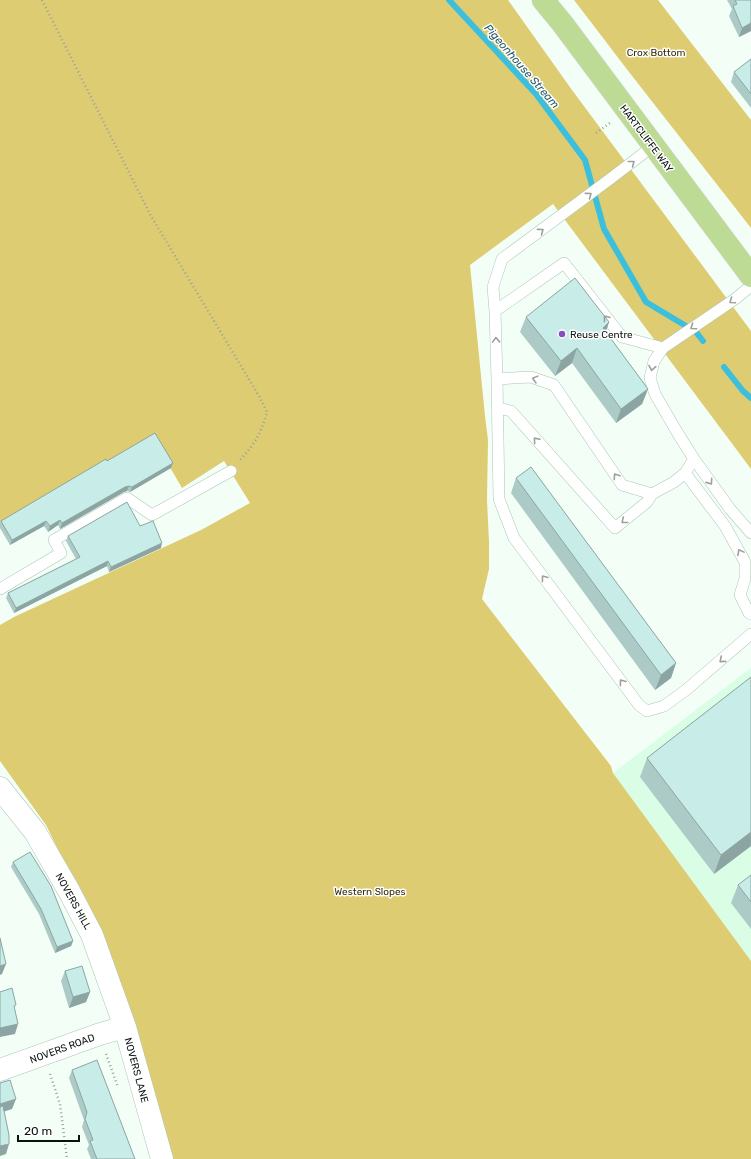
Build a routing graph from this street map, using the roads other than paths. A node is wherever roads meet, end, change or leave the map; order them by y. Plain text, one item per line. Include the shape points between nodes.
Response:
1 (543, 0) edge
2 (653, 146) junction
3 (751, 276) edge
4 (751, 286) edge
5 (495, 311) junction
6 (663, 348) junction
7 (497, 379) junction
8 (498, 408) junction
9 (694, 459) junction
10 (231, 471) road end
11 (685, 473) junction
12 (652, 494) junction
13 (751, 533) edge
14 (0, 589) edge
15 (751, 614) edge
16 (751, 634) edge
17 (0, 788) edge
18 (125, 1027) junction
19 (0, 1070) edge
20 (162, 1159) edge

1 - 2 highway, HARTCLIFFE WAY
2 - 3 highway, HARTCLIFFE WAY
5 -> 2 lane via 493,287 502,259
4 -> 6 lane
6 -> 5 lane via 622,337 564,263
7 -> 5 lane
6 -> 9 lane via 654,361 650,378 655,394
7 - 8 lane
12 -> 7 lane via 622,485 554,385 531,377
12 -> 8 lane via 647,502 615,528 511,411
16 -> 8 lane via 664,706 647,711 639,705 514,538 499,499
9 - 11 lane
9 -> 13 lane
10 - 14 lane via 152,515 127,498 54,540 61,553
11 - 12 lane
15 -> 11 lane via 740,595 745,579 745,562 726,526
17 - 18 street, NOVERS HILL via 34,832 69,891 92,935
18 - 19 street, NOVERS ROAD
18 - 20 street, NOVERS LANE

